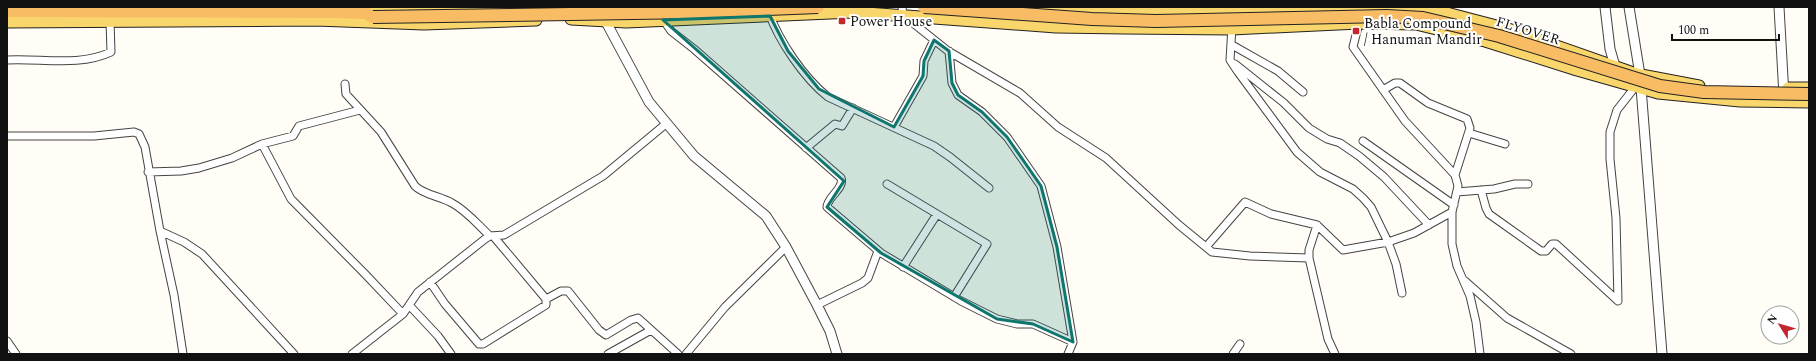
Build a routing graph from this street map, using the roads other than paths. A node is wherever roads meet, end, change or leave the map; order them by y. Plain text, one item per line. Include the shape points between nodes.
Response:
1 (243, 7) edge
2 (540, 7) edge
3 (598, 7) edge
4 (659, 7) edge
5 (818, 7) edge
6 (924, 7) edge
7 (1012, 7) edge
8 (1605, 7) edge
9 (1629, 7) edge
10 (1779, 7) edge
11 (429, 8) edge
12 (1357, 8) edge
13 (62, 9) edge
14 (1437, 9) edge
15 (1164, 10) edge
16 (7, 11) edge
17 (769, 11) edge
18 (903, 11) edge
19 (712, 12) edge
20 (1231, 12) junction
21 (7, 17) edge
22 (373, 17) junction
23 (663, 20) junction
24 (605, 21) junction
25 (7, 22) edge
26 (110, 22) junction
27 (436, 23) junction
28 (1358, 23) junction
29 (1167, 28) junction
30 (1232, 29) junction
31 (934, 40) junction
32 (1232, 45) junction
33 (949, 52) junction
34 (7, 60) edge
35 (1230, 60) junction
36 (1615, 66) junction
37 (1638, 74) junction
38 (345, 84) dead end
39 (1637, 87) junction
40 (1784, 88) junction
41 (1809, 88) edge
42 (1383, 90) junction
43 (1303, 92) dead end
44 (1809, 94) edge
45 (1784, 102) junction
46 (1809, 102) edge
47 (853, 108) junction
48 (360, 110) junction
49 (666, 123) junction
50 (894, 127) junction
51 (1469, 133) junction
52 (7, 136) edge
53 (1363, 141) dead end
54 (262, 144) junction
55 (1504, 144) dead end
56 (806, 148) junction
57 (148, 172) junction
58 (1455, 175) junction
59 (887, 184) dead end
60 (1528, 184) dead end
61 (989, 188) dead end
62 (1481, 190) junction
63 (1457, 192) junction
64 (1453, 208) junction
65 (938, 214) junction
66 (1317, 225) junction
67 (1430, 225) junction
68 (160, 231) junction
69 (492, 237) junction
70 (1388, 242) junction
71 (1206, 247) junction
72 (786, 248) junction
73 (878, 251) junction
74 (1309, 258) junction
75 (903, 267) junction
76 (1462, 279) junction
77 (430, 282) junction
78 (1402, 293) dead end
79 (954, 297) junction
80 (546, 299) junction
81 (409, 304) junction
82 (817, 305) junction
83 (402, 314) junction
84 (651, 330) junction
85 (7, 341) edge
86 (1073, 342) junction
87 (1240, 344) dead end
88 (16, 354) edge
89 (184, 354) edge
90 (294, 354) edge
91 (352, 354) edge
92 (450, 354) edge
93 (608, 354) edge
94 (678, 354) edge
95 (686, 354) edge
96 (837, 354) edge
97 (1068, 354) edge
98 (1233, 354) edge
99 (1334, 354) edge
100 (1480, 354) edge
101 (1571, 354) edge
102 (1662, 354) edge

1 - 11 main road
2 - 11 main road
3 - 24 street
4 - 23 street
5 - 22 highway, bridge via 696,12
6 - 44 highway, FLYOVER, bridge via 1149,21 1387,16 1423,18 1499,36 1660,86 1704,92
7 - 15 main road via 1085,12
8 - 36 street
9 - 37 street
10 - 40 street
11 - 27 street
12 - 14 main road
12 - 20 main road
12 - 28 street
13 - 16 highway
13 - 22 highway via 336,12 365,13
14 - 36 main road via 1508,29
15 - 20 main road
15 - 29 street
17 - 18 main road
17 - 19 main road
17 - 47 street via 788,51 819,89
18 - 29 main road via 1056,26
18 - 31 street
19 - 23 main road
20 - 30 street
21 - 22 highway
23 - 24 main road
23 - 56 street via 671,30
24 - 27 main road via 558,18
24 - 49 street via 649,102
25 - 26 main road
26 - 27 main road via 316,20
26 - 34 street via 111,52 106,55 58,61
28 - 30 main road
28 - 39 main road via 1416,24
28 - 42 street via 1353,47
29 - 30 main road
30 - 32 street
31 - 33 street
31 - 50 street via 924,61 923,76
32 - 35 street
32 - 43 street via 1278,71
33 - 71 street via 1020,93 1058,126 1106,158
33 - 86 street via 952,83 958,96 982,112 1007,137 1041,186 1057,247
35 - 67 street via 1284,103 1309,128 1327,139 1340,143 1359,156 1384,177
35 - 70 street via 1297,152 1316,169 1353,189 1363,198
36 - 37 main road
37 - 39 street
37 - 40 main road via 1705,87
38 - 48 street via 346,94
39 - 45 main road via 1658,93 1702,98
39 - 62 street via 1617,110 1610,132 1618,301 1556,244 1552,244 1546,251 1541,251 1489,214
39 - 102 street
40 - 41 main road
40 - 45 street
42 - 51 street via 1397,82 1403,84 1428,103 1467,120
42 - 58 street via 1406,121
45 - 46 main road
47 - 50 street
47 - 56 street via 842,126 835,124
48 - 54 street via 299,126 293,136
48 - 69 street via 381,132 415,186 423,192 453,203
49 - 69 street via 603,176 504,235
49 - 72 street via 694,156 766,216
50 - 61 street via 940,150
51 - 55 street
51 - 58 street
52 - 57 street via 94,136 134,132 142,138
53 - 64 street
54 - 57 street via 232,158 199,168
54 - 83 street via 291,200
56 - 73 street via 841,178 842,182 827,203 829,210
57 - 68 street
58 - 63 street
59 - 65 street
60 - 62 street
62 - 63 street
63 - 64 street
64 - 67 street
64 - 76 street via 1452,244
65 - 75 street
65 - 79 street via 987,245
66 - 70 street via 1343,250
66 - 71 street via 1271,214 1244,202
66 - 74 street
67 - 70 street
68 - 89 street
68 - 90 street via 202,254
69 - 77 street
69 - 80 street
70 - 78 street
71 - 74 street via 1212,252
72 - 82 street
72 - 95 street via 725,307
73 - 75 street
73 - 82 street via 868,278
74 - 99 street via 1328,339
75 - 79 street
76 - 100 street via 1470,296
76 - 101 street via 1507,318
77 - 80 street via 479,344 483,344 546,305
77 - 81 street
79 - 86 street via 997,319 1017,324 1033,324
80 - 84 street via 561,291 568,291 599,330 606,335 635,318
81 - 83 street
81 - 92 street via 438,336
82 - 96 street via 830,331
83 - 91 street
84 - 93 street
84 - 94 street
85 - 88 street
86 - 97 street
87 - 98 street

